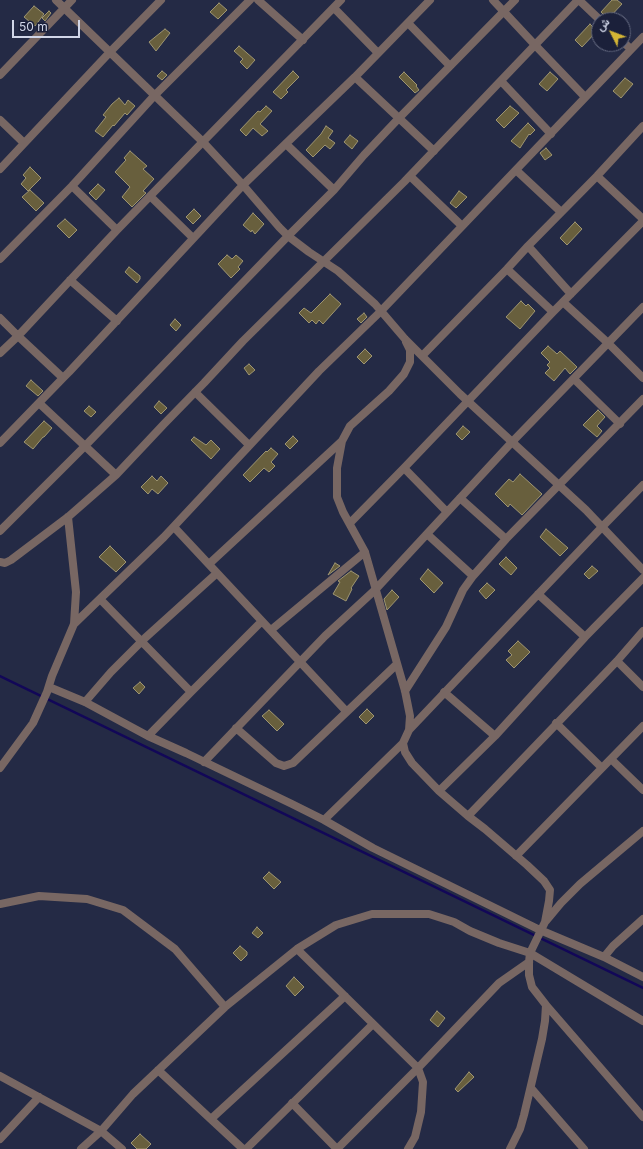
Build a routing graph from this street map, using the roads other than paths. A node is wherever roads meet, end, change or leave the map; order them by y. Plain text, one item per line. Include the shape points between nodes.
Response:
1 (56, 0) edge
2 (72, 0) edge
3 (161, 0) edge
4 (250, 0) edge
5 (258, 0) edge
6 (342, 0) edge
7 (430, 0) edge
8 (492, 0) edge
9 (515, 0) edge
10 (579, 0) edge
11 (64, 8) junction
12 (334, 8) junction
13 (503, 12) junction
14 (592, 12) edge
15 (408, 23) junction
16 (643, 37) edge
17 (303, 40) junction
18 (534, 45) junction
19 (631, 50) edge
20 (110, 52) junction
21 (629, 52) edge
22 (378, 53) junction
23 (450, 66) junction
24 (0, 75) edge
25 (355, 77) junction
26 (501, 81) junction
27 (154, 96) junction
28 (585, 97) junction
29 (399, 118) junction
30 (0, 120) edge
31 (643, 126) edge
32 (551, 134) junction
33 (24, 142) junction
34 (203, 142) junction
35 (286, 144) junction
36 (434, 151) junction
37 (0, 168) edge
38 (516, 170) junction
39 (410, 176) junction
40 (597, 176) junction
41 (243, 185) junction
42 (72, 186) junction
43 (334, 190) junction
44 (150, 196) junction
45 (561, 212) junction
46 (643, 220) edge
47 (462, 226) junction
48 (117, 230) junction
49 (288, 236) junction
50 (194, 238) junction
51 (528, 246) junction
52 (0, 259) edge
53 (324, 261) junction
54 (507, 269) junction
55 (70, 280) junction
56 (571, 294) junction
57 (563, 302) junction
58 (643, 307) edge
59 (381, 311) junction
60 (553, 312) junction
61 (0, 318) edge
62 (117, 321) junction
63 (18, 336) junction
64 (405, 339) junction
65 (608, 343) junction
66 (0, 353) edge
67 (422, 356) junction
68 (62, 378) junction
69 (643, 378) edge
70 (574, 379) junction
71 (195, 392) junction
72 (643, 399) edge
73 (468, 401) junction
74 (39, 403) junction
75 (620, 424) junction
76 (342, 441) junction
77 (512, 442) junction
78 (0, 443) edge
79 (249, 445) junction
80 (85, 446) junction
81 (404, 468) junction
82 (116, 475) junction
83 (643, 485) edge
84 (559, 486) junction
85 (460, 498) junction
86 (447, 512) junction
87 (68, 517) junction
88 (350, 522) junction
89 (174, 527) junction
90 (602, 527) junction
91 (0, 531) edge
92 (427, 534) junction
93 (506, 539) junction
94 (365, 552) junction
95 (0, 562) edge
96 (208, 564) junction
97 (643, 570) edge
98 (217, 573) junction
99 (473, 576) junction
100 (643, 578) edge
101 (375, 590) junction
102 (538, 594) junction
103 (100, 599) junction
104 (262, 621) junction
105 (74, 624) junction
106 (271, 630) junction
107 (643, 631) edge
108 (585, 637) junction
109 (141, 642) junction
110 (617, 661) junction
111 (300, 662) junction
112 (397, 664) junction
113 (48, 687) junction
114 (643, 687) edge
115 (405, 691) junction
116 (190, 692) junction
117 (444, 692) junction
118 (85, 702) junction
119 (346, 711) junction
120 (556, 723) junction
121 (643, 726) edge
122 (236, 728) junction
123 (409, 730) junction
124 (148, 736) junction
125 (494, 736) junction
126 (403, 743) junction
127 (611, 759) junction
128 (204, 762) junction
129 (0, 768) edge
130 (602, 768) junction
131 (643, 790) edge
132 (439, 791) junction
133 (468, 816) junction
134 (324, 820) junction
135 (643, 831) edge
136 (516, 856) junction
137 (0, 904) edge
138 (643, 919) edge
139 (545, 922) junction
140 (540, 930) junction
141 (297, 949) junction
142 (604, 957) junction
143 (529, 958) junction
144 (643, 977) edge
145 (345, 996) junction
146 (546, 1005) junction
147 (225, 1007) junction
148 (643, 1021) edge
149 (373, 1024) junction
150 (418, 1068) junction
151 (158, 1070) junction
152 (0, 1076) edge
153 (531, 1088) junction
154 (40, 1097) junction
155 (292, 1103) junction
156 (643, 1117) edge
157 (211, 1119) junction
158 (100, 1131) junction
159 (0, 1139) edge
160 (81, 1149) edge
161 (122, 1149) edge
162 (242, 1149) edge
163 (246, 1149) edge
164 (337, 1149) edge
165 (408, 1149) edge
166 (510, 1149) edge
167 (584, 1149) edge

1 - 11 street
2 - 11 street
3 - 20 street
4 - 27 street
5 - 17 street
6 - 12 street
7 - 15 street
8 - 13 street
9 - 13 street
10 - 14 street
10 - 18 street
11 - 20 street
11 - 24 street
12 - 17 street
12 - 22 street
13 - 18 street
13 - 23 street
15 - 22 street
15 - 23 street
16 - 19 street
17 - 34 street
18 - 26 street
18 - 28 street
20 - 27 street
20 - 33 street
21 - 28 street
22 - 25 street
23 - 29 street
25 - 29 street
25 - 35 street
26 - 32 street
26 - 36 street
27 - 34 street
27 - 42 street
28 - 32 street
29 - 36 street
29 - 43 street
30 - 33 street
31 - 40 street
32 - 38 street
33 - 37 street
34 - 41 street
34 - 44 street
35 - 41 street
35 - 43 street
36 - 39 street
38 - 45 street
38 - 47 street
39 - 47 street
39 - 53 street
40 - 45 street
40 - 46 street
41 - 49 street
41 - 50 street
42 - 48 street
42 - 52 street
43 - 49 street
44 - 48 street
44 - 50 street
45 - 51 street
46 - 56 street
47 - 59 street
48 - 55 street
49 - 53 street
49 - 80 street
50 - 62 street
51 - 54 street
51 - 56 street
53 - 59 street via 356,286
53 - 71 street
54 - 60 street
54 - 67 street
55 - 62 street
55 - 63 street
56 - 57 street
57 - 60 street
57 - 65 street
58 - 65 street
59 - 64 street
59 - 79 street via 319,371
60 - 73 street
61 - 63 street
62 - 68 street
63 - 66 street
63 - 68 street
64 - 67 street
64 - 76 street via 410,350 410,362 404,374 350,426
65 - 69 street
65 - 70 street
67 - 73 street
68 - 74 street
70 - 75 street
70 - 77 street
71 - 79 street
71 - 82 street
72 - 75 street
73 - 77 street
73 - 81 street
74 - 78 street
74 - 80 street
75 - 84 street
76 - 88 street via 337,468 337,497
76 - 96 street
77 - 84 street
77 - 85 street
79 - 89 street
80 - 82 street
80 - 91 street
81 - 86 street
81 - 88 street
82 - 87 street
83 - 90 street
84 - 90 street
84 - 93 street
85 - 86 street
85 - 93 street
86 - 92 street
87 - 95 street via 11,560
87 - 105 street via 76,592
88 - 94 street
89 - 96 street
89 - 103 street
90 - 97 street
90 - 102 street
92 - 99 street
92 - 101 street
93 - 99 street
94 - 101 street
94 - 106 street
96 - 98 street
98 - 104 street
98 - 109 street
99 - 115 street via 463,590 446,627
100 - 108 street
101 - 111 street
101 - 112 street
102 - 108 street
102 - 117 street
103 - 105 street
103 - 109 street
104 - 106 street
104 - 116 street
105 - 113 street
106 - 111 street
107 - 110 street
108 - 125 street
109 - 116 street
109 - 118 street
110 - 114 street
110 - 120 street
111 - 119 street
111 - 122 street
112 - 115 street
112 - 119 street
113 - 118 street
113 - 129 street via 33,723
115 - 123 street via 410,716
116 - 124 street
117 - 123 street
117 - 125 street
118 - 124 street
119 - 122 street via 292,763 284,766 276,763
120 - 130 street
120 - 133 street
121 - 127 street
122 - 128 street
123 - 126 street
124 - 128 street
125 - 132 street
126 - 132 street via 412,763
126 - 134 street
127 - 130 street
127 - 131 street
128 - 134 street
130 - 136 street
132 - 133 street
133 - 136 street
134 - 140 street via 373,848
135 - 139 street via 580,884
136 - 139 street via 544,881 550,890
137 - 147 street via 39,896 87,899 123,910 175,950
138 - 142 street
139 - 140 street
140 - 142 street
140 - 143 street
141 - 143 street via 336,925 372,914 429,914 454,922
141 - 145 street
141 - 147 street
142 - 144 street
143 - 146 street via 532,986
143 - 148 street
143 - 150 street via 499,983
145 - 149 street
145 - 157 street
146 - 153 street via 542,1039
146 - 156 street
147 - 151 street
149 - 150 street
149 - 155 street
150 - 164 street
150 - 165 street via 422,1082 421,1112 415,1137
151 - 157 street
151 - 158 street via 132,1094
152 - 154 street
153 - 166 street via 522,1122
153 - 167 street
154 - 158 street
154 - 159 street
155 - 163 street
155 - 164 street
157 - 162 street
158 - 160 street
158 - 161 street

